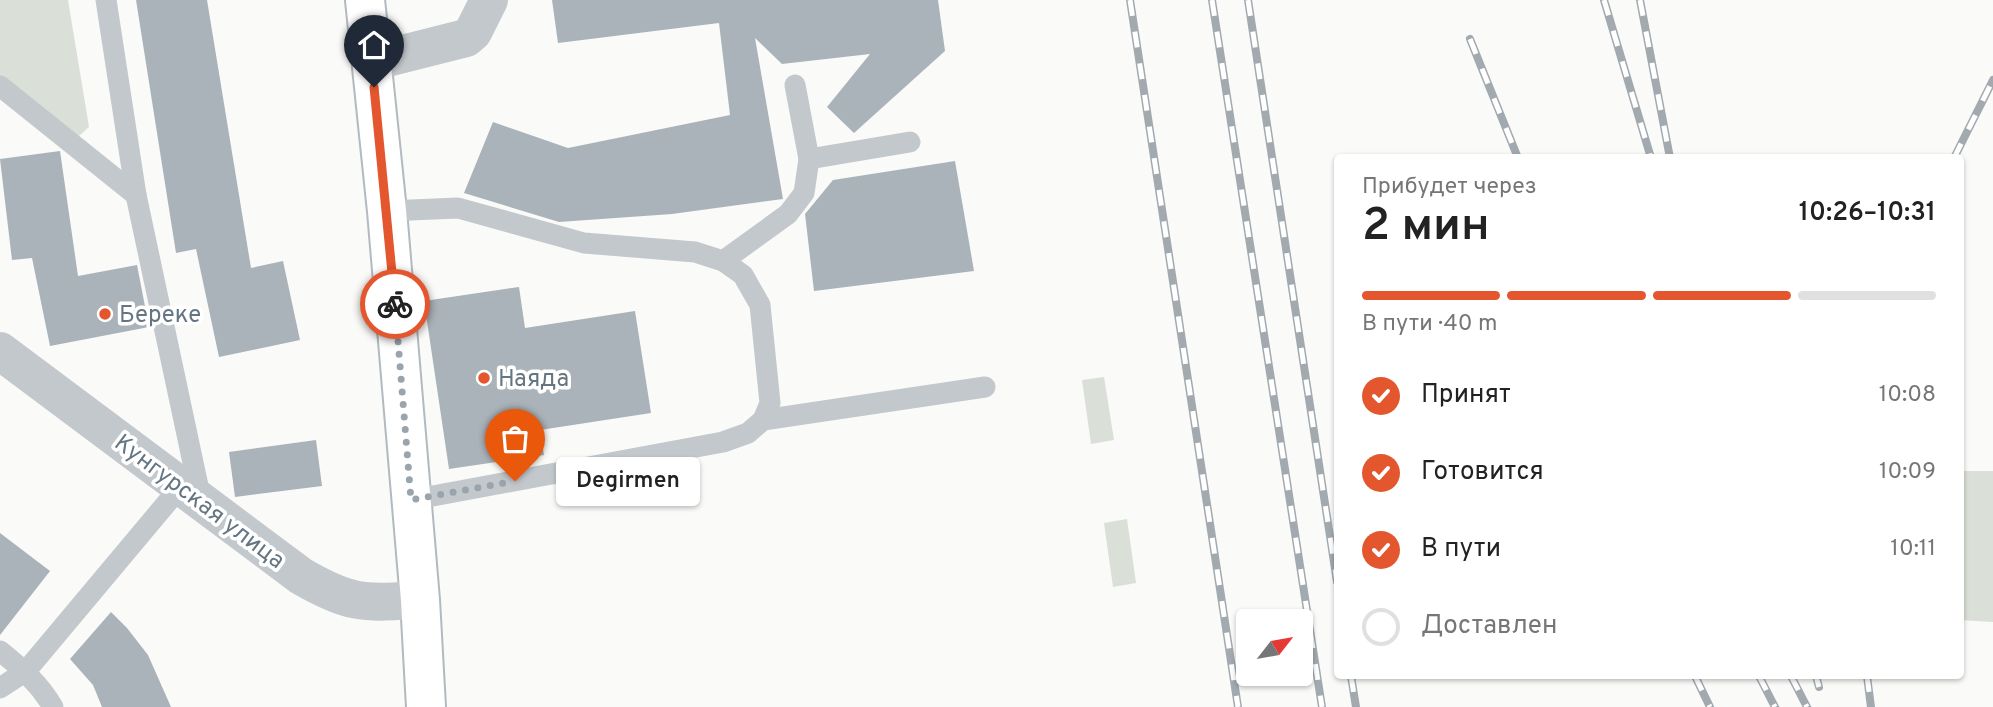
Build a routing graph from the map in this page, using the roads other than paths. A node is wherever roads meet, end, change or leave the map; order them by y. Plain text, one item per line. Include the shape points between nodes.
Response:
1 (106, 0) edge
2 (365, 0) edge
3 (489, 0) edge
4 (371, 62) junction
5 (796, 85) dead end
6 (0, 86) edge
7 (910, 142) dead end
8 (809, 159) junction
9 (136, 195) junction
10 (387, 211) junction
11 (723, 261) junction
12 (0, 351) edge
13 (985, 387) dead end
14 (763, 420) junction
15 (191, 494) junction
16 (411, 500) junction
17 (420, 600) junction
18 (0, 651) edge
19 (26, 671) junction
20 (0, 688) edge
21 (53, 707) edge
22 (426, 707) edge

1 - 9 lane
2 - 4 main road
3 - 4 street via 466,38
4 - 10 main road
5 - 8 lane
6 - 9 lane
7 - 8 lane
8 - 11 lane via 804,193 788,214
9 - 15 lane
10 - 11 lane via 458,208 584,243 695,252
10 - 16 main road
11 - 14 lane via 743,275 760,304 770,403
12 - 15 street, Кунгурская улица
13 - 14 lane
14 - 16 lane via 748,433 723,442
15 - 17 street, Кунгурская улица via 301,576 333,594 371,603
15 - 19 lane
16 - 17 main road
17 - 22 main road
18 - 19 lane
19 - 20 lane
19 - 21 lane

